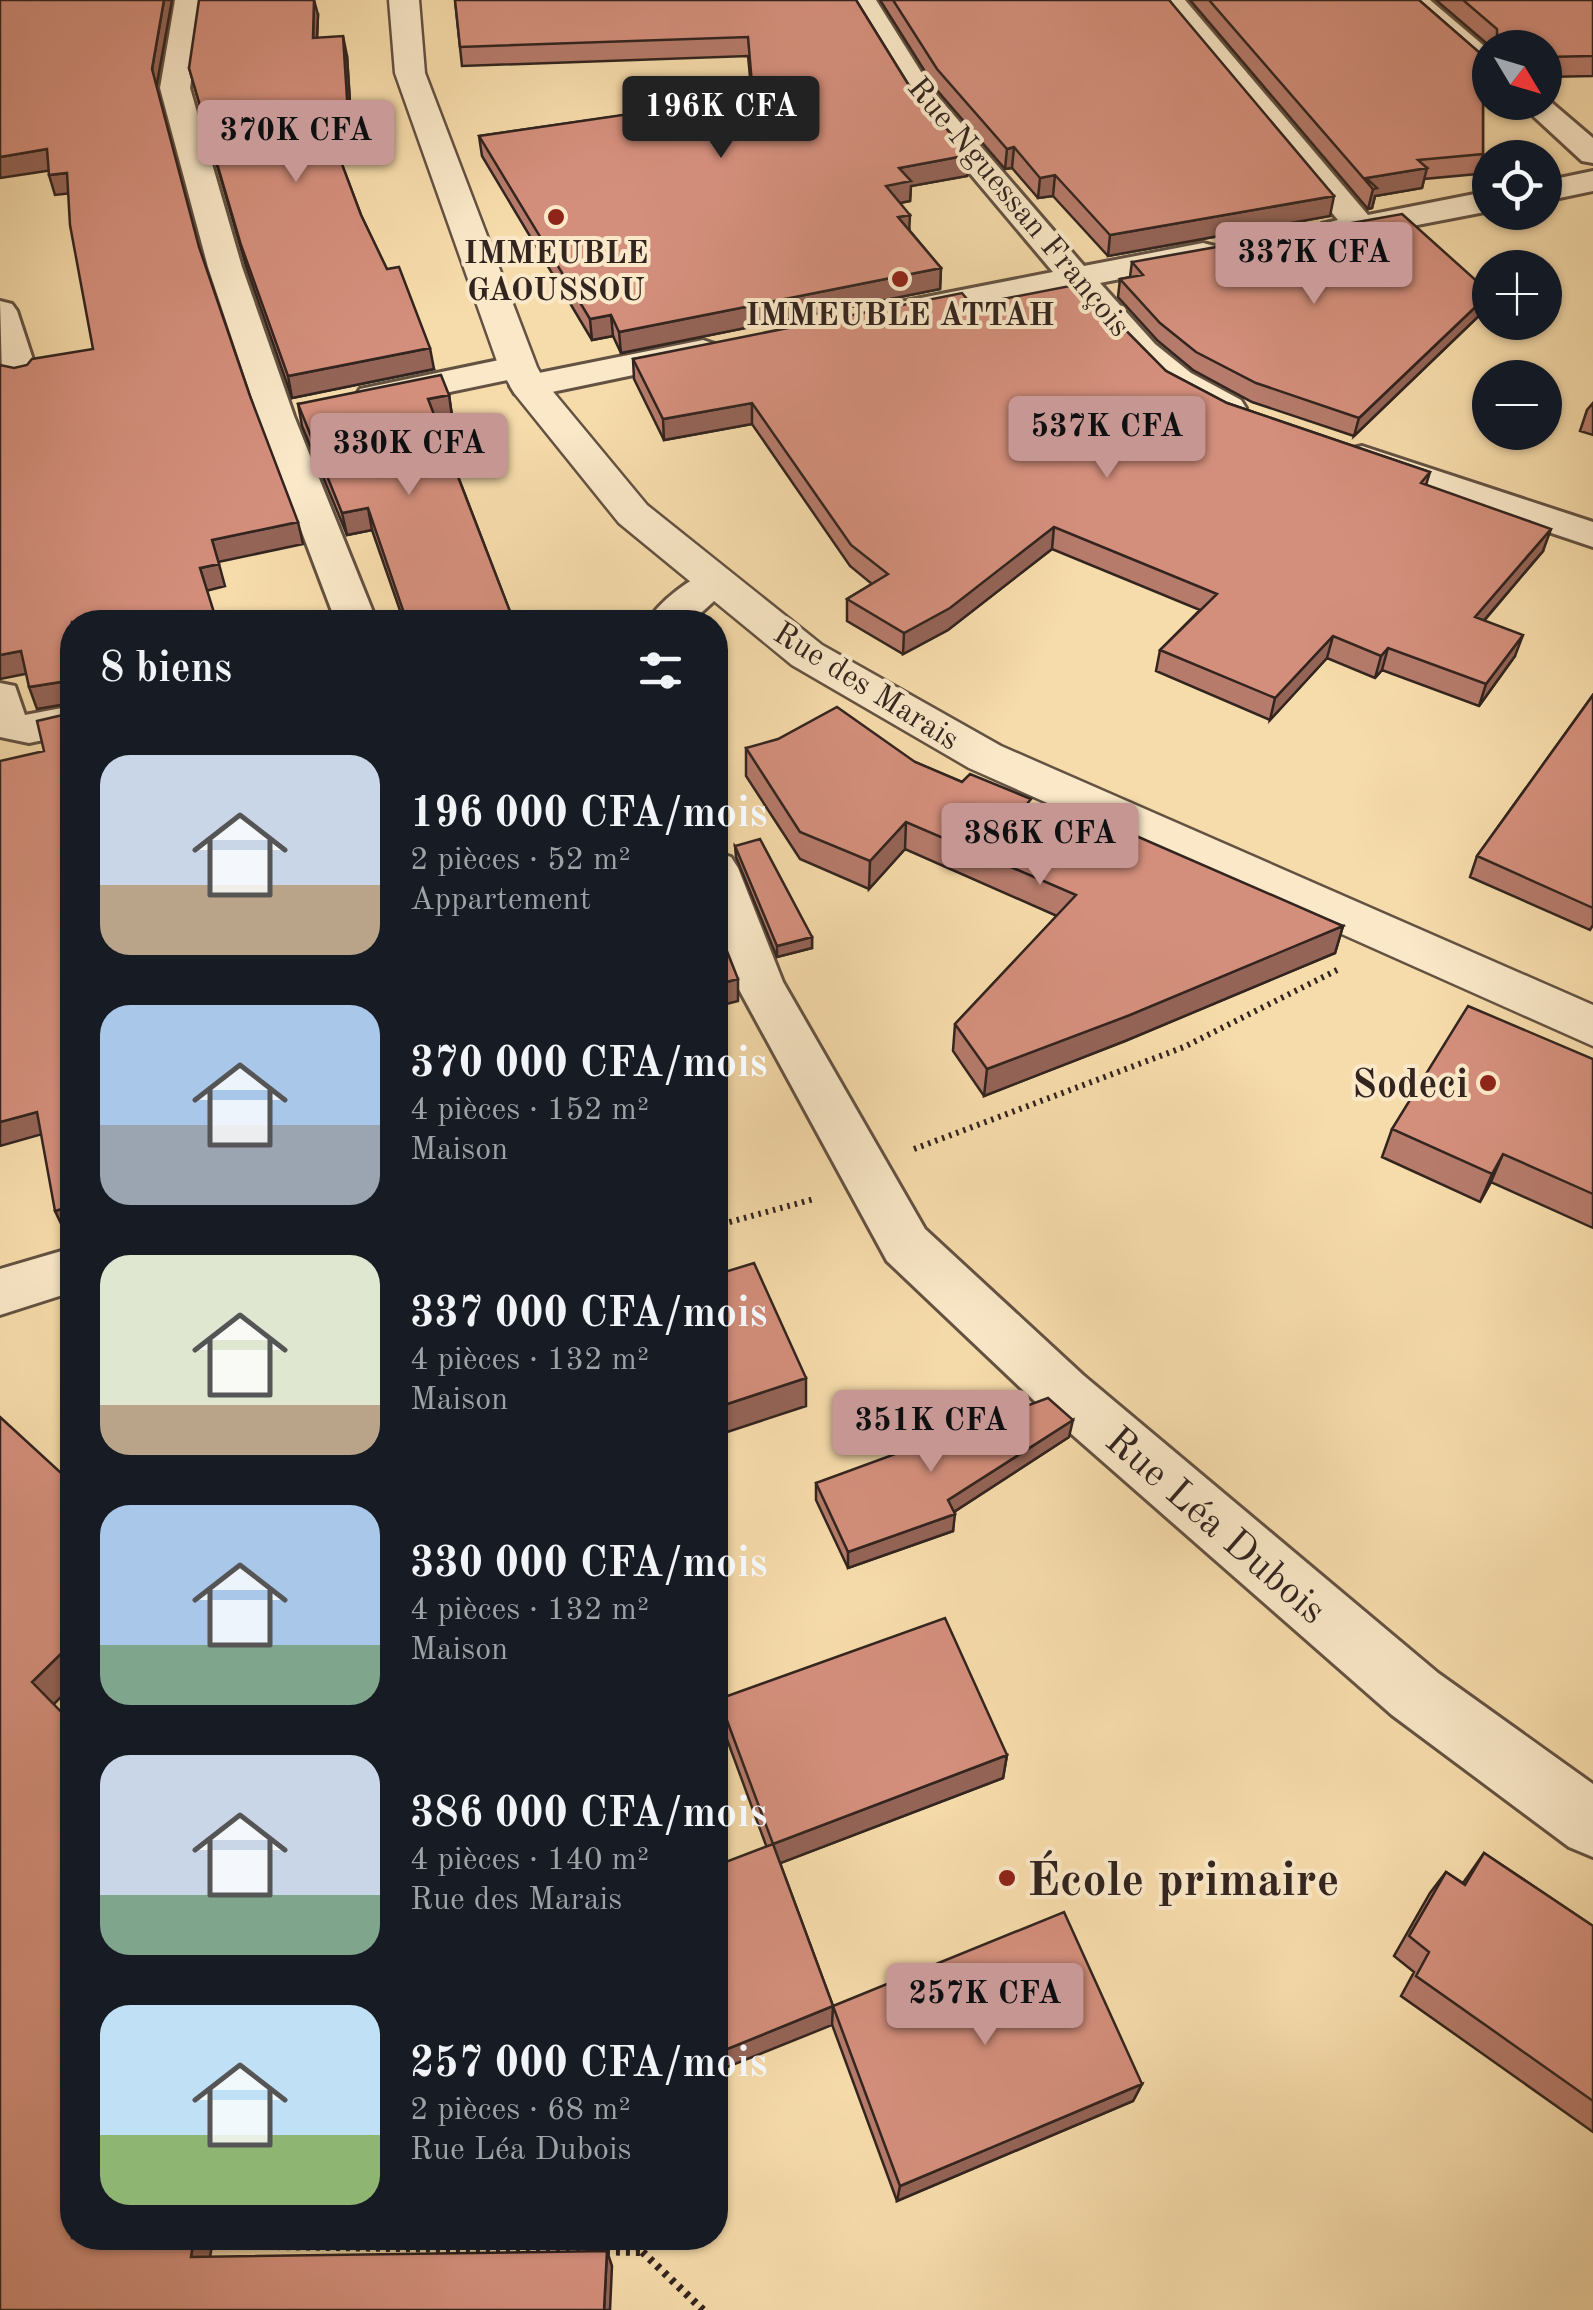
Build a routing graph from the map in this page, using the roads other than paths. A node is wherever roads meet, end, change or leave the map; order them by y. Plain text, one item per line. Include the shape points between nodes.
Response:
1 (189, 0) edge
2 (404, 0) edge
3 (862, 0) edge
4 (1170, 0) edge
5 (1413, 0) edge
6 (1472, 51) edge
7 (1553, 120) edge
8 (1593, 154) edge
9 (1593, 182) edge
10 (1562, 188) edge
11 (1472, 204) edge
12 (1360, 226) junction
13 (1303, 236) edge
14 (1227, 249) edge
15 (1074, 276) junction
16 (0, 311) edge
17 (860, 319) edge
18 (743, 343) edge
19 (20, 375) edge
20 (523, 376) junction
21 (276, 416) junction
22 (1254, 419) edge
23 (1338, 450) edge
24 (1593, 535) edge
25 (715, 582) junction
26 (352, 610) edge
27 (681, 610) edge
28 (0, 696) edge
29 (60, 723) edge
30 (728, 902) edge
31 (1593, 1027) edge
32 (60, 1274) edge
33 (0, 1292) edge
34 (1593, 1824) edge

1 - 21 street via 175,88
2 - 20 street, Rue des Marais via 410,73
3 - 15 street, Rue Nguessan François via 921,96
4 - 12 street
5 - 6 street
7 - 8 street
9 - 10 street
11 - 12 street
12 - 13 street
14 - 15 street
15 - 17 street
15 - 22 street, Rue Nguessan François via 1178,380
16 - 19 street
18 - 20 street
20 - 21 street
20 - 25 street, Rue des Marais via 633,514
21 - 26 street
23 - 24 street
25 - 27 street
25 - 31 street, Rue des Marais via 807,655 985,757
28 - 29 street via 5,722 14,728
30 - 34 street, Rue Léa Dubois via 759,982 906,1245 1063,1392 1415,1694
32 - 33 street

